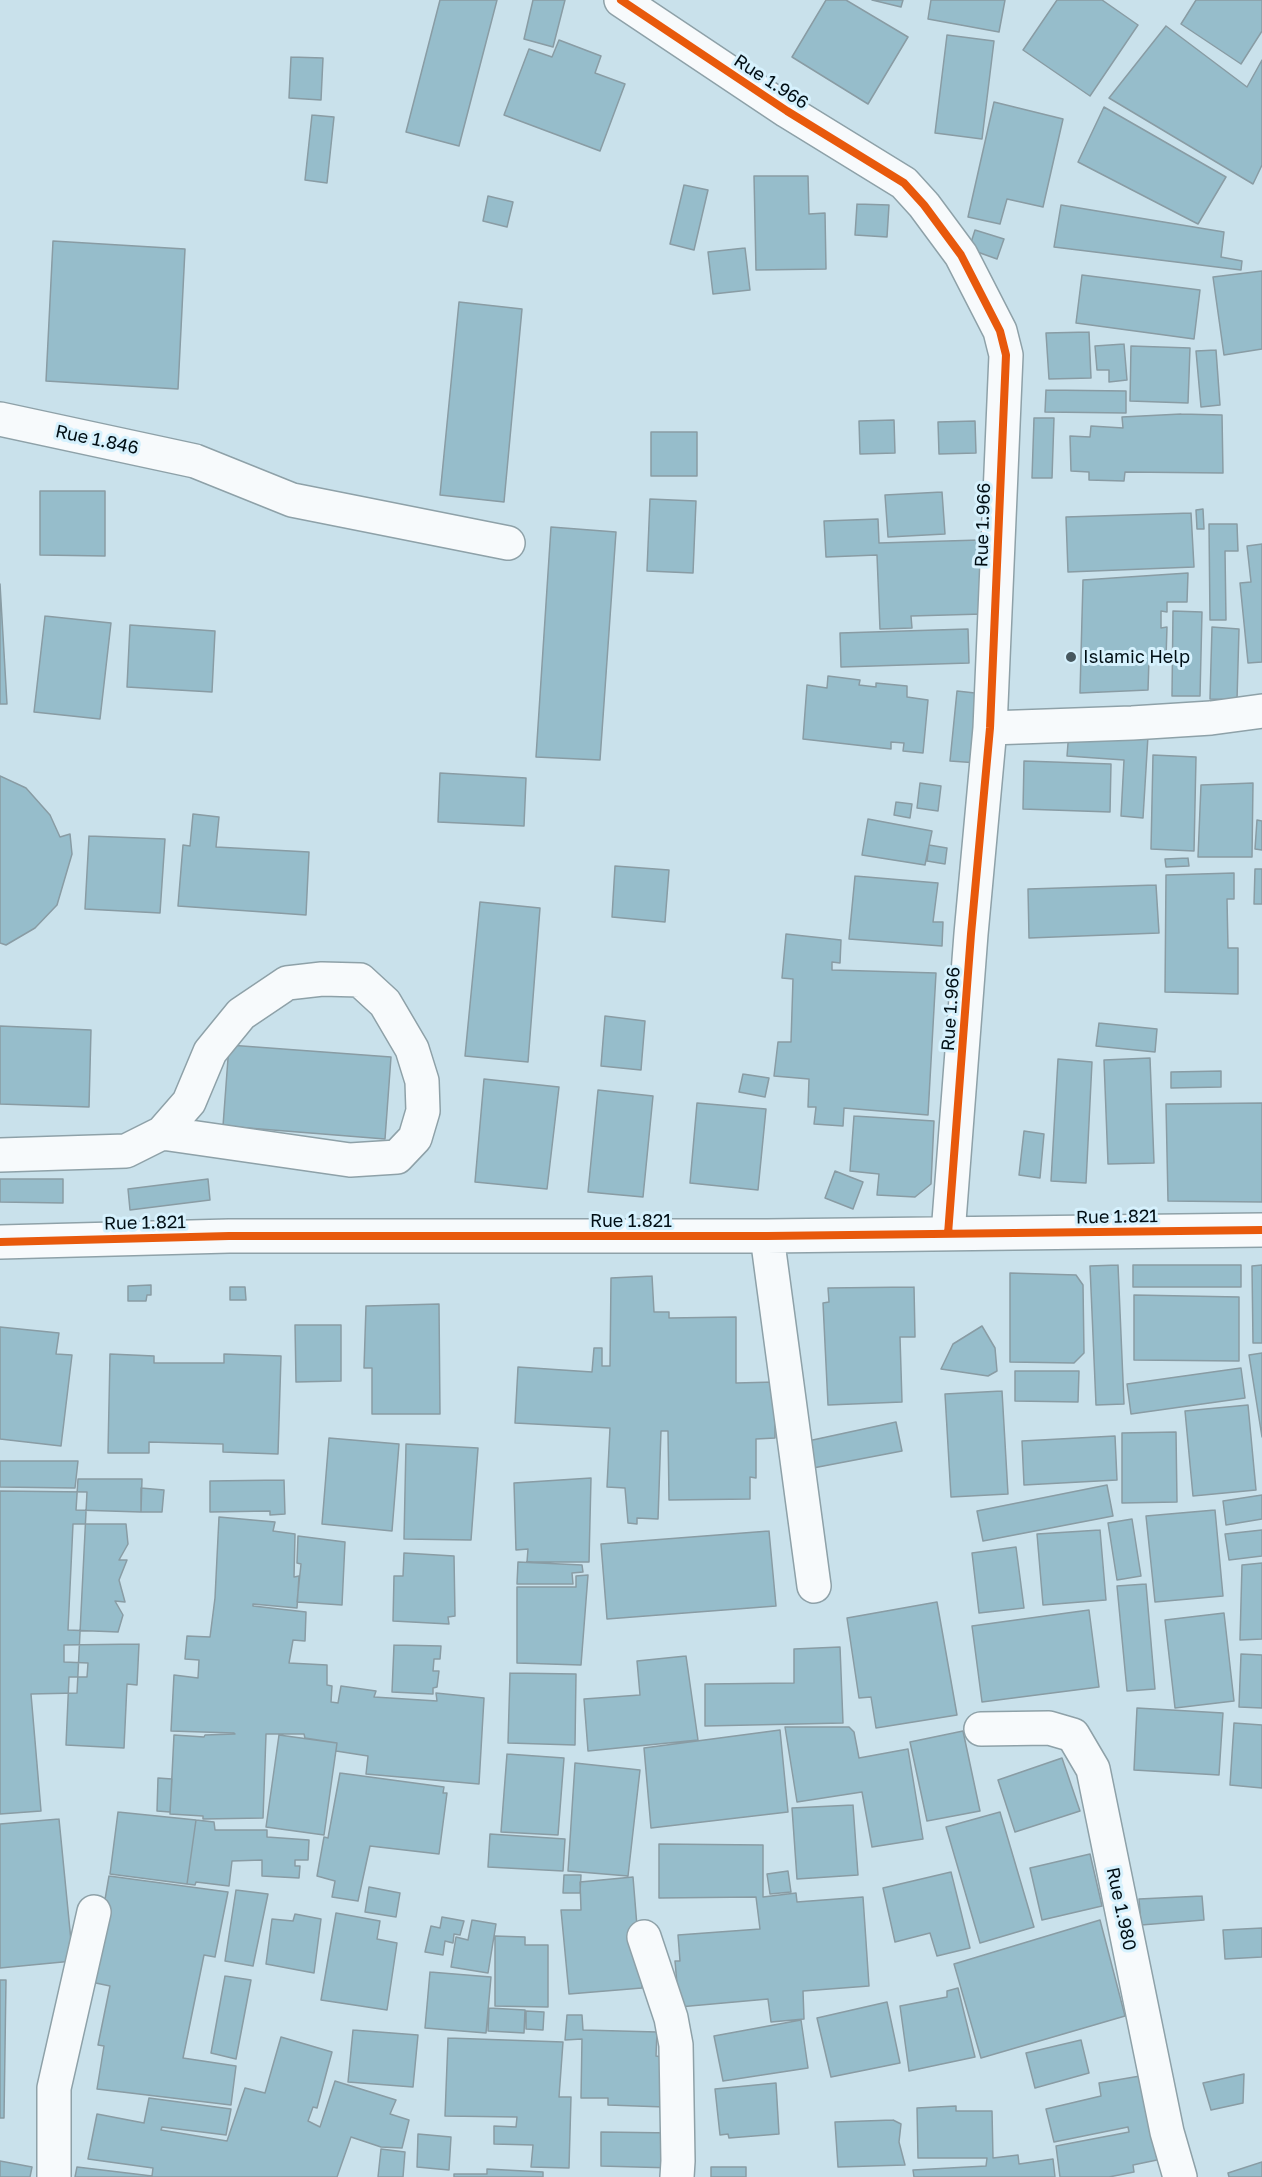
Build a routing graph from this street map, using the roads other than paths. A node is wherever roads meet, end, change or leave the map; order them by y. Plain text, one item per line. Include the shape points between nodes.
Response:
1 (621, 0) edge
2 (0, 419) edge
3 (508, 543) dead end
4 (1262, 711) edge
5 (990, 728) junction
6 (162, 1133) junction
7 (0, 1155) edge
8 (1262, 1230) edge
9 (948, 1234) junction
10 (767, 1236) junction
11 (0, 1242) edge
12 (814, 1586) dead end
13 (981, 1729) dead end
14 (94, 1912) dead end
15 (644, 1937) dead end
16 (54, 2177) edge
17 (677, 2177) edge
18 (1180, 2177) edge

1 - 5 street, Rue 1.966 via 787,111 904,183 961,255 1000,330 1006,355
2 - 3 street, Rue 1.846 via 195,461 292,500
4 - 5 street via 1132,723
5 - 9 street, Rue 1.966
6 - 6 street via 189,1102 210,1052 241,1014 287,983 360,980 385,1003 412,1048 422,1081 423,1111 416,1138 397,1157 350,1160
6 - 7 street via 126,1151
8 - 9 street, Rue 1.821
9 - 10 street, Rue 1.821
10 - 11 street, Rue 1.821 via 229,1236
10 - 12 street
13 - 18 street, Rue 1.980 via 1049,1728 1073,1735 1093,1769 1167,2132
14 - 16 street via 54,2088
15 - 17 street via 676,2045

